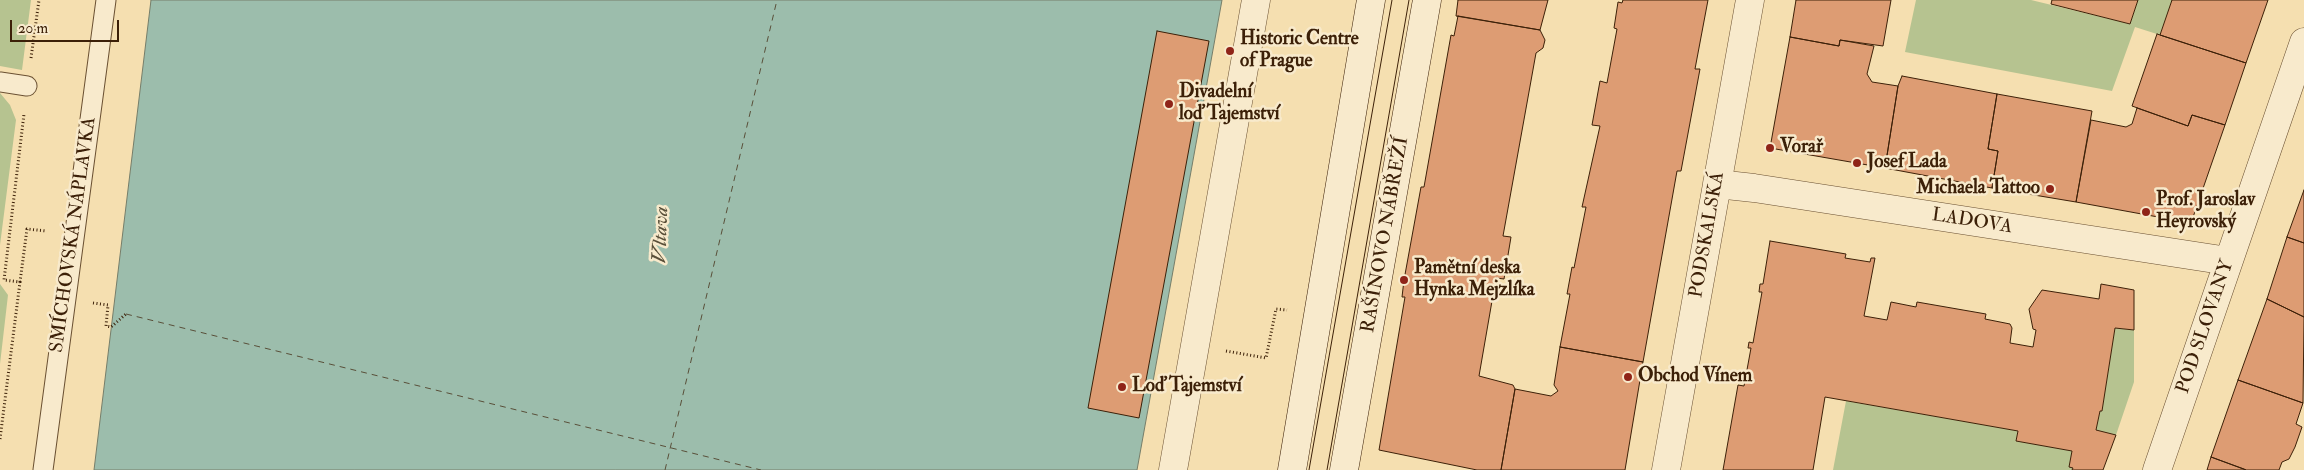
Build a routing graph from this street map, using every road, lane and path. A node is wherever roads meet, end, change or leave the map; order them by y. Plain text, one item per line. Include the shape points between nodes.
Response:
1 (38, 0) edge
2 (106, 0) edge
3 (1256, 0) edge
4 (1371, 0) edge
5 (1427, 0) edge
6 (1750, 0) edge
7 (2304, 42) edge
8 (0, 82) edge
9 (27, 86) junction
10 (1717, 184) junction
11 (27, 228) dead end
12 (2228, 261) junction
13 (20, 282) junction
14 (108, 305) dead end
15 (126, 314) dead end
16 (1274, 320) dead end
17 (1194, 346) junction
18 (0, 439) edge
19 (43, 470) edge
20 (1173, 470) edge
21 (1292, 470) edge
22 (1344, 470) edge
23 (1666, 470) edge
24 (2157, 470) edge

1 - 9 path
2 - 19 lane, SMÍCHOVSKÁ NÁPLAVKA
3 - 17 street
4 - 21 street
5 - 22 street, RAŠÍNOVO NÁBŘEŽÍ
6 - 10 street, PODSKALSKÁ
7 - 12 street, POD SLOVANY
8 - 9 lane
9 - 13 path via 4,280
10 - 12 street, LADOVA
10 - 23 street, PODSKALSKÁ
11 - 13 path
12 - 24 street, POD SLOVANY
13 - 18 path
14 - 15 path via 106,326 111,327
16 - 17 path via 1266,358
17 - 20 street

